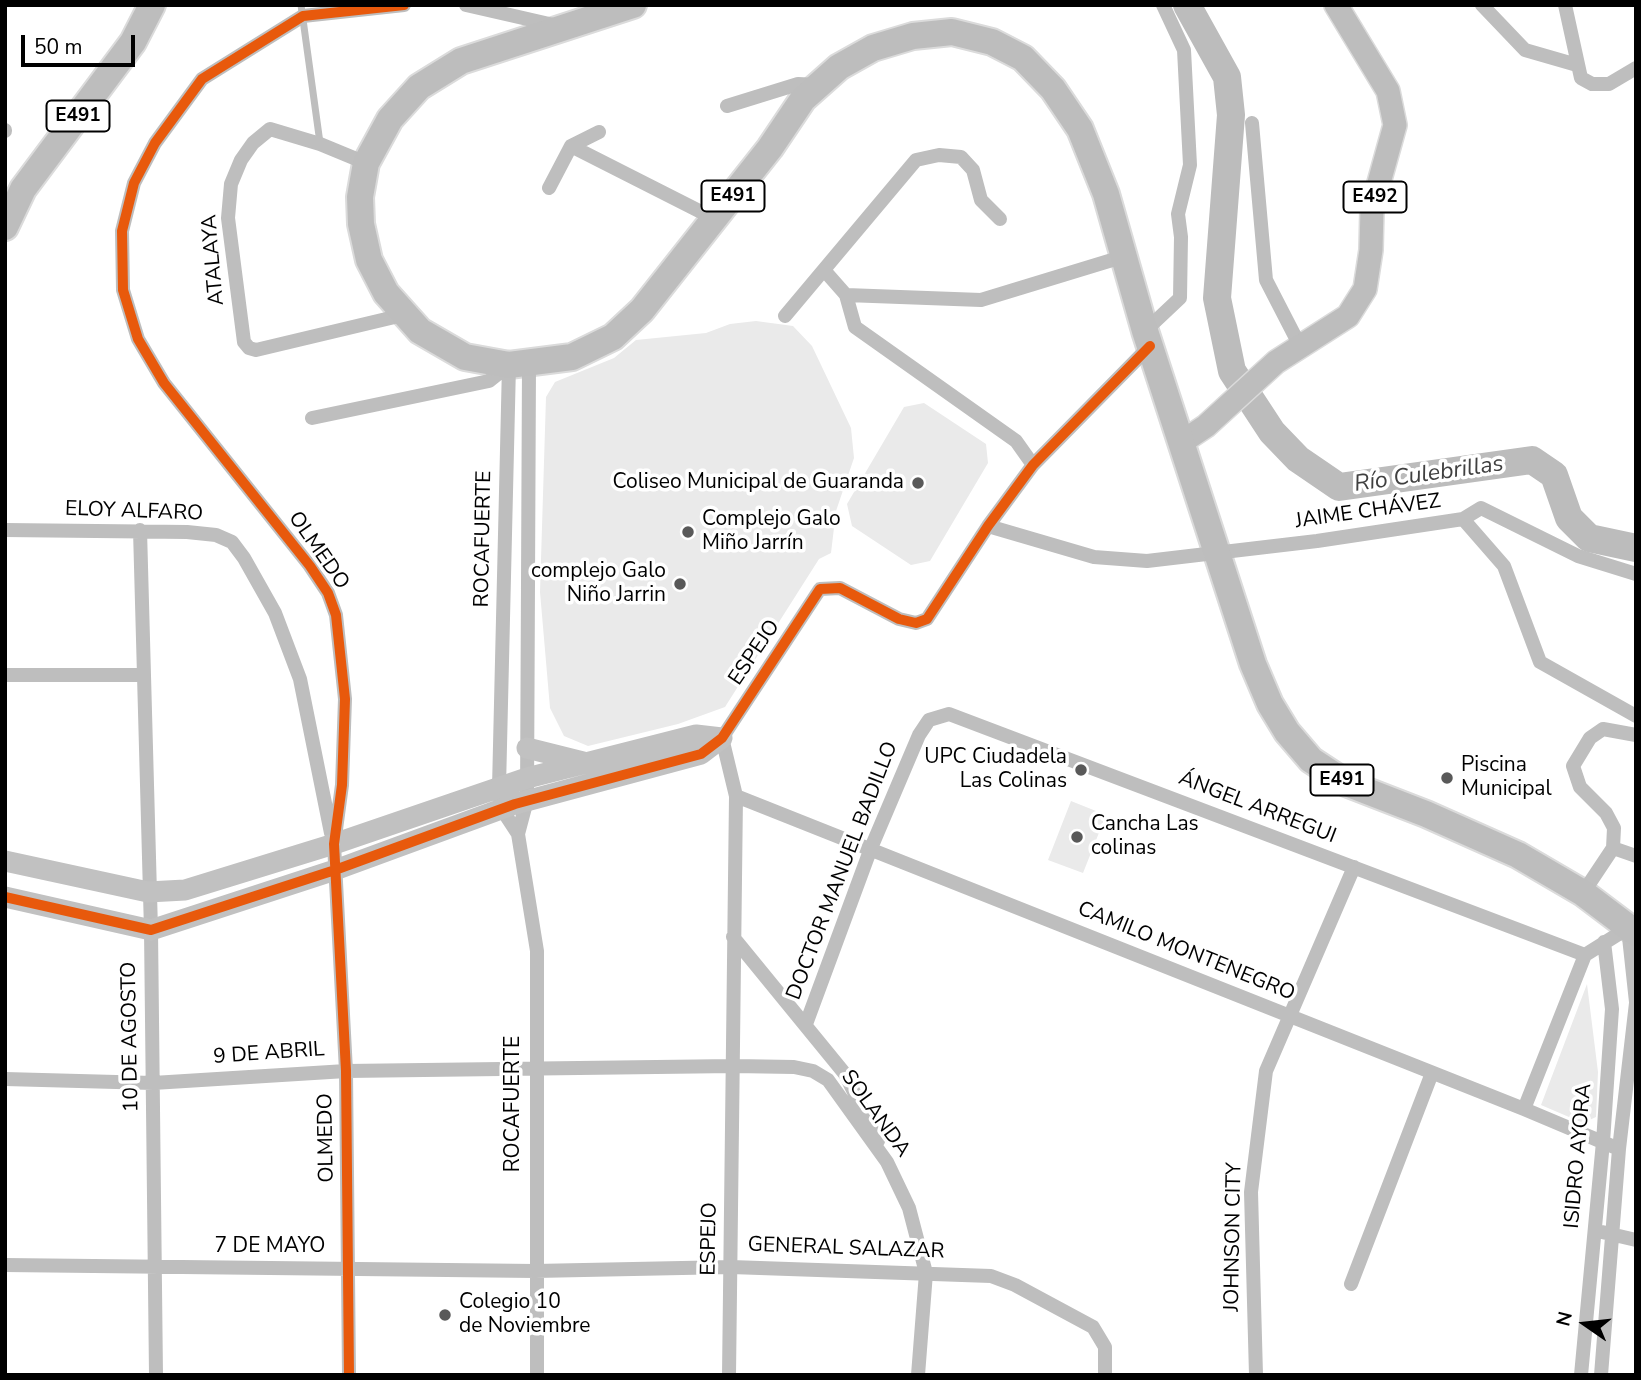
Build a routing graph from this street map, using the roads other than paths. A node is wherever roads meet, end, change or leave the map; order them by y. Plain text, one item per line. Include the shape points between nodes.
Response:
1 (152, 5) edge
2 (404, 5) edge
3 (466, 5) edge
4 (633, 5) edge
5 (1163, 5) edge
6 (1336, 5) edge
7 (1482, 5) edge
8 (1565, 5) edge
9 (302, 10) edge
10 (563, 27) junction
11 (1577, 65) junction
12 (1636, 68) edge
13 (817, 85) junction
14 (727, 106) dead end
15 (1252, 123) dead end
16 (599, 132) dead end
17 (320, 144) junction
18 (571, 146) junction
19 (366, 163) junction
20 (549, 188) dead end
21 (715, 219) junction
22 (1000, 219) dead end
23 (5, 227) edge
24 (1122, 257) junction
25 (824, 270) junction
26 (846, 295) junction
27 (403, 315) junction
28 (786, 316) dead end
29 (1148, 338) junction
30 (1300, 346) junction
31 (519, 365) junction
32 (312, 418) dead end
33 (1182, 442) junction
34 (1033, 466) junction
35 (1463, 519) junction
36 (988, 526) junction
37 (5, 530) edge
38 (140, 530) junction
39 (1216, 553) junction
40 (1636, 575) edge
41 (5, 675) edge
42 (143, 675) junction
43 (1636, 716) edge
44 (919, 735) joint
45 (1636, 735) edge
46 (722, 738) junction
47 (527, 748) junction
48 (592, 763) junction
49 (527, 778) junction
50 (736, 796) junction
51 (500, 798) junction
52 (527, 800) junction
53 (518, 834) junction
54 (334, 844) junction
55 (871, 848) junction
56 (1613, 848) junction
57 (1636, 856) edge
58 (5, 861) edge
59 (1354, 867) junction
60 (335, 870) junction
61 (148, 892) junction
62 (1583, 893) junction
63 (5, 897) edge
64 (151, 930) junction
65 (1632, 930) edge
66 (733, 937) junction
67 (1604, 942) junction
68 (1585, 955) junction
69 (1636, 1003) edge
70 (1290, 1017) junction
71 (806, 1024) junction
72 (734, 1066) junction
73 (535, 1068) junction
74 (346, 1070) junction
75 (1432, 1073) junction
76 (5, 1079) edge
77 (1607, 1081) junction
78 (153, 1083) junction
79 (1632, 1084) edge
80 (1524, 1109) junction
81 (1603, 1142) junction
82 (1619, 1149) junction
83 (887, 1162) junction
84 (1593, 1231) junction
85 (1611, 1234) junction
86 (1636, 1240) edge
87 (5, 1265) edge
88 (731, 1266) junction
89 (155, 1267) junction
90 (348, 1268) junction
91 (535, 1271) junction
92 (926, 1273) junction
93 (1351, 1284) dead end
94 (156, 1375) edge
95 (349, 1375) edge
96 (537, 1375) edge
97 (729, 1375) edge
98 (918, 1375) edge
99 (1105, 1375) edge
100 (1256, 1375) edge
101 (1581, 1375) edge
102 (1601, 1375) edge

1 - 23 highway, E491 via 133,42 23,189
2 - 9 street, OLMEDO
3 - 10 street
4 - 10 highway, E491
5 - 29 street via 1184,50 1190,165 1178,214 1180,298
6 - 30 main road, E492 via 1388,91 1395,125 1372,208 1365,289 1348,316
7 - 11 street via 1525,50
8 - 11 street
9 - 17 lane
9 - 54 street, OLMEDO via 202,79 155,143 134,183 122,231 123,290 138,339 164,383 328,593 341,642 345,699 342,785
10 - 19 highway, E491 via 461,61 419,87 390,119
11 - 12 street via 1581,78 1609,85
13 - 14 street via 797,84
13 - 21 highway, E491
13 - 24 highway, E491 via 839,66 873,48 914,36 952,32 992,42 1023,58 1080,129 1106,194
15 - 30 street via 1266,279
16 - 18 street
17 - 19 street
17 - 27 street, ATALAYA via 270,129 253,142 231,184 230,247 244,342 256,350
18 - 20 street
18 - 21 street
19 - 27 highway, E491 via 360,197 369,260
21 - 31 highway, E491 via 642,310 613,337 572,357
22 - 25 street via 981,200 973,170 961,157 916,160
24 - 26 street via 981,300
24 - 29 highway, E491
25 - 26 street
25 - 28 street
26 - 34 street via 855,327 1016,441
27 - 31 highway, E491 via 439,345 465,357
29 - 33 highway, E491
29 - 34 street
30 - 33 main road, E492
31 - 32 street via 489,380
31 - 47 street, ROCAFUERTE
31 - 51 street, ROCAFUERTE
33 - 39 highway, E491
34 - 36 street
35 - 39 street, JAIME CHÁVEZ
35 - 40 street, JAIME CHÁVEZ via 1481,508 1578,556
35 - 43 street via 1504,566 1540,662
36 - 39 street, JAIME CHÁVEZ via 1094,557 1147,561
36 - 46 street, ESPEJO via 927,619 916,623 899,619 840,588 820,589
37 - 38 street, ELOY ALFARO
38 - 42 street, 10 DE AGOSTO
38 - 54 street, ELOY ALFARO via 216,536 232,542 244,558 275,613 300,678
39 - 62 highway, E491 via 1270,704 1311,760 1346,783 1518,855
41 - 42 street
42 - 61 street, 10 DE AGOSTO
44 - 55 street, DOCTOR MANUEL BADILLO
44 - 59 street, ÁNGEL ARREGUI via 929,720 948,714
45 - 56 street via 1603,729 1590,738 1573,766 1580,787 1614,828
46 - 48 street via 696,735
46 - 50 street, ESPEJO
46 - 52 street via 701,754
47 - 48 street
47 - 49 street, ROCAFUERTE
48 - 49 street
49 - 51 street
49 - 52 street, ROCAFUERTE
50 - 55 street, CAMILO MONTENEGRO
50 - 66 street, ESPEJO
51 - 52 street
51 - 53 street, ROCAFUERTE
51 - 54 street
51 - 60 street
52 - 53 street, ROCAFUERTE
53 - 73 street, ROCAFUERTE via 537,951
54 - 60 street, OLMEDO
54 - 61 street via 185,890
55 - 70 street, CAMILO MONTENEGRO
55 - 71 street, DOCTOR MANUEL BADILLO
56 - 57 street
56 - 62 street
58 - 61 street
59 - 68 street, ÁNGEL ARREGUI
59 - 70 street, JOHNSON CITY
60 - 64 street
60 - 74 street, OLMEDO
61 - 64 street, 10 DE AGOSTO
62 - 65 highway, E491
63 - 64 street
64 - 78 street, 10 DE AGOSTO
65 - 67 street
65 - 69 street, ISIDRO AYORA
66 - 71 street
66 - 72 street, ESPEJO
67 - 68 street
67 - 77 street, ISIDRO AYORA via 1612,1009
68 - 80 street
69 - 79 street, ISIDRO AYORA
70 - 75 street, CAMILO MONTENEGRO
70 - 100 street, JOHNSON CITY via 1266,1071 1251,1192
71 - 83 street via 845,1074
72 - 73 street, SOLANDA
72 - 83 street, SOLANDA via 794,1067 828,1080
72 - 88 street, ESPEJO
73 - 74 street, 9 DE ABRIL
73 - 91 street, ROCAFUERTE
74 - 78 street, 9 DE ABRIL
74 - 90 street, OLMEDO
75 - 80 street, CAMILO MONTENEGRO
75 - 93 street
76 - 78 street, 9 DE ABRIL
77 - 79 street
77 - 81 street, ISIDRO AYORA
78 - 89 street, 10 DE AGOSTO
79 - 82 street, ISIDRO AYORA
80 - 81 street, CAMILO MONTENEGRO
81 - 82 street, CAMILO MONTENEGRO
81 - 84 street, ISIDRO AYORA
82 - 85 street, ISIDRO AYORA
83 - 92 street, SOLANDA via 909,1208
84 - 85 street
84 - 101 street, ISIDRO AYORA
85 - 86 street
85 - 102 street, ISIDRO AYORA
87 - 89 street, 7 DE MAYO
88 - 91 street, GENERAL SALAZAR
88 - 92 street, GENERAL SALAZAR
88 - 97 street, ESPEJO
89 - 90 street, 7 DE MAYO
89 - 94 street, 10 DE AGOSTO
90 - 91 street, 7 DE MAYO
90 - 95 street, OLMEDO
91 - 96 street, ROCAFUERTE
92 - 98 street, SOLANDA
92 - 99 street, GENERAL SALAZAR via 990,1276 1093,1327 1105,1347

